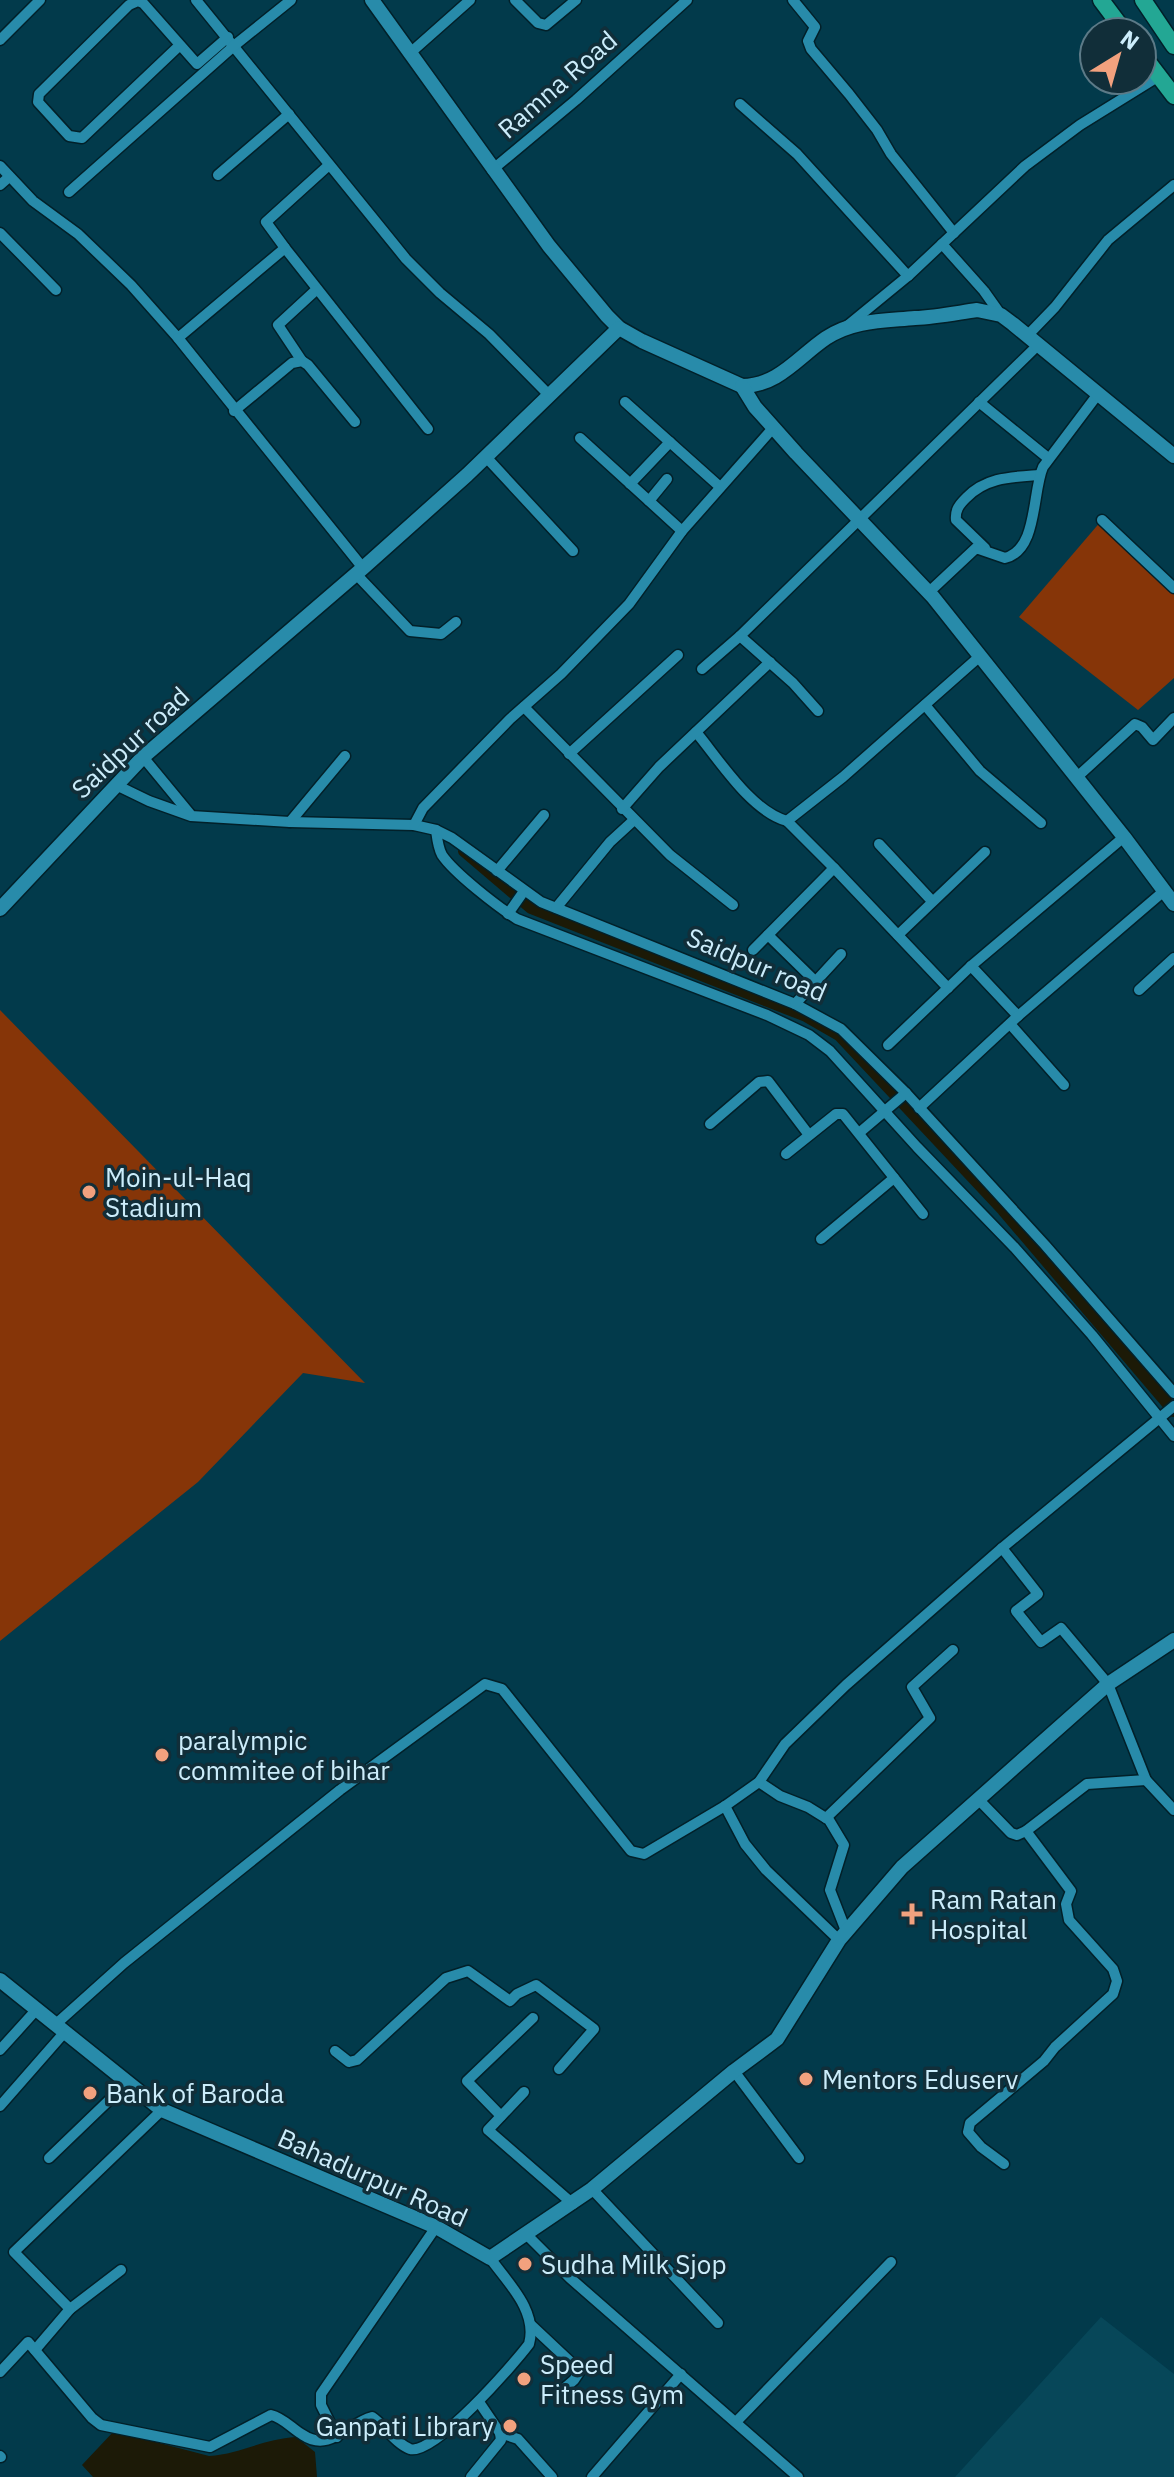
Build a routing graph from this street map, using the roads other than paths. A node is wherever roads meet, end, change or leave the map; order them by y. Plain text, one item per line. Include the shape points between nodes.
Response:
1 (40, 0) edge
2 (196, 0) edge
3 (291, 0) edge
4 (372, 0) edge
5 (470, 0) edge
6 (515, 0) edge
7 (576, 0) edge
8 (687, 0) edge
9 (793, 0) edge
10 (1144, 0) edge
11 (0, 40) edge
12 (231, 41) junction
13 (180, 45) junction
14 (1174, 46) edge
15 (409, 54) junction
16 (1168, 85) edge
17 (740, 104) dead end
18 (289, 114) junction
19 (329, 165) junction
20 (0, 166) edge
21 (492, 170) junction
22 (218, 175) dead end
23 (9, 177) junction
24 (0, 185) edge
25 (1174, 185) edge
26 (69, 192) dead end
27 (0, 233) edge
28 (954, 233) junction
29 (942, 244) junction
30 (285, 248) junction
31 (908, 276) junction
32 (56, 290) dead end
33 (316, 290) junction
34 (1001, 315) junction
35 (619, 328) junction
36 (845, 328) junction
37 (178, 338) junction
38 (1033, 340) junction
39 (302, 361) junction
40 (742, 386) junction
41 (548, 394) junction
42 (1098, 394) junction
43 (625, 402) dead end
44 (979, 402) junction
45 (234, 411) junction
46 (355, 422) dead end
47 (773, 428) junction
48 (428, 429) dead end
49 (580, 438) dead end
50 (670, 442) junction
51 (1174, 456) edge
52 (486, 457) junction
53 (1048, 458) junction
54 (1039, 475) junction
55 (667, 479) dead end
56 (630, 484) junction
57 (719, 486) junction
58 (649, 501) junction
59 (859, 520) junction
60 (1102, 520) dead end
61 (682, 531) junction
62 (573, 551) dead end
63 (988, 551) junction
64 (360, 571) junction
65 (1174, 588) edge
66 (928, 593) junction
67 (456, 622) dead end
68 (740, 636) junction
69 (678, 655) dead end
70 (979, 657) junction
71 (770, 662) junction
72 (702, 669) dead end
73 (925, 705) junction
74 (524, 707) junction
75 (818, 711) dead end
76 (1174, 718) edge
77 (696, 732) junction
78 (569, 754) junction
79 (345, 756) dead end
80 (143, 757) junction
81 (1076, 778) junction
82 (116, 785) junction
83 (622, 809) junction
84 (544, 815) dead end
85 (191, 816) junction
86 (634, 820) junction
87 (787, 821) junction
88 (290, 822) junction
89 (1041, 823) dead end
90 (414, 825) junction
91 (436, 830) junction
92 (1124, 837) junction
93 (879, 844) dead end
94 (985, 852) dead end
95 (834, 868) junction
96 (497, 871) junction
97 (1164, 891) junction
98 (522, 893) junction
99 (932, 901) junction
100 (1174, 904) edge
101 (733, 905) dead end
102 (556, 908) junction
103 (0, 909) edge
104 (510, 911) junction
105 (768, 935) junction
106 (898, 935) junction
107 (753, 950) dead end
108 (841, 954) dead end
109 (1174, 958) edge
110 (971, 966) junction
111 (816, 982) junction
112 (948, 988) junction
113 (1139, 990) dead end
114 (795, 1004) junction
115 (820, 1018) junction
116 (1014, 1020) junction
117 (810, 1033) junction
118 (888, 1045) dead end
119 (1064, 1085) dead end
120 (904, 1095) junction
121 (919, 1108) junction
122 (889, 1109) junction
123 (710, 1124) dead end
124 (859, 1133) junction
125 (809, 1135) junction
126 (786, 1154) dead end
127 (894, 1178) junction
128 (923, 1214) dead end
129 (821, 1239) dead end
130 (1173, 1391) edge
131 (1174, 1406) edge
132 (1160, 1416) junction
133 (1174, 1436) edge
134 (1002, 1548) junction
135 (1174, 1640) edge
136 (953, 1650) dead end
137 (1108, 1684) junction
138 (1146, 1780) junction
139 (759, 1782) junction
140 (978, 1799) junction
141 (725, 1806) junction
142 (1174, 1810) edge
143 (826, 1818) junction
144 (1026, 1831) junction
145 (843, 1936) junction
146 (2, 1984) edge
147 (37, 2009) junction
148 (533, 2018) dead end
149 (60, 2028) junction
150 (0, 2050) edge
151 (335, 2051) dead end
152 (559, 2069) dead end
153 (734, 2071) junction
154 (127, 2083) junction
155 (524, 2092) dead end
156 (0, 2106) edge
157 (162, 2110) junction
158 (501, 2116) junction
159 (49, 2158) dead end
160 (799, 2158) dead end
161 (1004, 2164) dead end
162 (592, 2189) junction
163 (573, 2204) junction
164 (436, 2227) junction
165 (527, 2235) junction
166 (490, 2258) junction
167 (891, 2262) dead end
168 (121, 2270) dead end
169 (70, 2309) junction
170 (718, 2323) dead end
171 (531, 2325) junction
172 (35, 2350) junction
173 (1, 2369) edge
174 (681, 2374) junction
175 (560, 2392) dead end
176 (479, 2402) junction
177 (736, 2422) junction
178 (500, 2433) junction
179 (337, 2437) junction
180 (594, 2476) edge
181 (471, 2477) edge
182 (552, 2477) edge
183 (798, 2477) edge

1 - 11 street
2 - 12 street
3 - 12 street
4 - 15 main road
5 - 15 street
6 - 7 street via 546,25
8 - 21 street, Ramna Road
9 - 28 street via 815,27 808,41 811,49
10 - 14 main road
12 - 13 street via 197,64
12 - 18 street
12 - 26 street
13 - 13 street via 138,1 39,94 38,102 69,136 82,138
15 - 21 main road
16 - 28 street via 1080,125 1025,166
17 - 31 street via 797,154
18 - 19 street
18 - 22 street
19 - 30 street via 266,222
19 - 41 street via 406,259
20 - 23 street
21 - 35 main road via 574,279
23 - 24 street
23 - 37 street via 78,234
25 - 38 street via 1108,240
27 - 32 street
28 - 29 street
29 - 31 street
29 - 34 street
30 - 33 street
30 - 37 street
31 - 36 street
33 - 39 street via 278,325
33 - 48 street
34 - 36 main road via 977,310
34 - 38 main road
35 - 40 main road
35 - 41 main road, Saidpur road
36 - 40 main road via 770,381
37 - 45 street
38 - 42 main road
38 - 44 street
39 - 45 street via 292,363
39 - 46 street
40 - 47 main road
41 - 52 main road, Saidpur road
42 - 51 main road
42 - 53 street
43 - 50 street
44 - 53 street
44 - 59 street
45 - 64 street
47 - 57 street
47 - 59 main road
49 - 56 street
50 - 56 street
50 - 57 street
52 - 62 street
52 - 64 main road, Saidpur road
53 - 54 street
54 - 63 street via 1032,524 1024,540 1010,557
54 - 63 street via 985,483 957,508 956,520
55 - 58 street
56 - 58 street
57 - 61 street
58 - 61 street
59 - 66 main road
59 - 68 street
60 - 65 street
61 - 74 street via 629,604
63 - 66 street via 970,551
64 - 67 street via 410,631 441,634
64 - 80 main road, Saidpur road
66 - 70 main road
68 - 71 street
68 - 72 street
69 - 78 street
70 - 73 street
70 - 81 main road
71 - 75 street
71 - 77 street
73 - 87 street
73 - 89 street via 980,771
74 - 78 street
74 - 90 street via 423,808
76 - 81 street via 1153,740 1135,724
77 - 83 street
77 - 87 street via 753,799
78 - 83 street
79 - 88 street
80 - 82 main road, Saidpur road
80 - 85 street
81 - 92 main road
82 - 85 street, Saidpur road
82 - 103 main road, Saidpur road
83 - 86 street
84 - 96 street
85 - 88 street, Saidpur road
86 - 101 street
86 - 102 street
87 - 95 street
88 - 90 street, Saidpur road
90 - 91 street, Saidpur road
91 - 96 street, Saidpur road
91 - 104 street via 446,860
92 - 97 main road
92 - 110 street
93 - 99 street
94 - 99 street
95 - 105 street
95 - 106 street
96 - 98 street, Saidpur road
97 - 100 main road
97 - 116 street
98 - 102 street, Saidpur road
98 - 104 street
99 - 106 street
102 - 114 street, Saidpur road
104 - 117 street
105 - 107 street
105 - 111 street
106 - 112 street
108 - 111 street
109 - 113 street
110 - 112 street
110 - 116 street
111 - 114 street
112 - 118 street
114 - 115 street, Saidpur road
115 - 117 street
115 - 120 street, Saidpur road via 852,1039
116 - 119 street
116 - 121 street
117 - 122 street
120 - 121 street, Saidpur road
120 - 122 street
121 - 130 street, Saidpur road
122 - 124 street
122 - 132 street
123 - 125 street via 759,1082 768,1081
124 - 125 street via 839,1113
124 - 127 street
125 - 126 street
127 - 128 street
127 - 129 street
131 - 132 street
132 - 133 street
132 - 134 street
134 - 137 street via 1038,1594 1016,1611 1041,1642 1061,1628
134 - 139 street via 846,1685 785,1744
135 - 137 main road
136 - 143 street via 912,1687 930,1718
137 - 138 street
137 - 140 main road
138 - 142 street
138 - 144 street via 1087,1784
139 - 141 street
139 - 143 street
140 - 144 street via 1011,1833
140 - 145 main road via 902,1867
141 - 145 street via 766,1870
141 - 149 street via 644,1854 631,1851 502,1689 485,1684 340,1790 124,1963
143 - 145 street via 844,1845 830,1890
144 - 161 street via 1071,1891 1066,1904 1069,1920 1113,1969 1117,1981 1113,1994 1044,2061 970,2123 968,2132 974,2140
145 - 153 main road via 777,2039
146 - 147 main road, Bahadurpur Road
147 - 149 main road, Bahadurpur Road
147 - 150 street
148 - 158 street via 467,2081
149 - 154 main road, Bahadurpur Road
149 - 156 street
151 - 152 street via 349,2062 357,2060 446,1978 468,1971 510,2001 536,1985 594,2029
153 - 160 street
153 - 162 main road
154 - 157 main road, Bahadurpur Road
154 - 159 street
155 - 158 street
157 - 164 main road, Bahadurpur Road
157 - 169 street via 14,2252
158 - 163 street via 488,2130
162 - 163 main road
162 - 170 street
163 - 165 main road
164 - 166 main road, Bahadurpur Road
164 - 179 street via 321,2394
165 - 166 main road
165 - 174 street
166 - 171 street via 527,2310
167 - 177 street
168 - 169 street
169 - 172 street
171 - 175 street via 580,2371
171 - 176 street via 529,2344
172 - 173 street via 28,2342
172 - 179 street via 101,2425 210,2447 271,2415 314,2440
174 - 177 street
174 - 180 street
176 - 178 street
176 - 179 street via 417,2449 407,2447 372,2417
177 - 183 street
178 - 181 street via 496,2449
178 - 182 street via 518,2439

